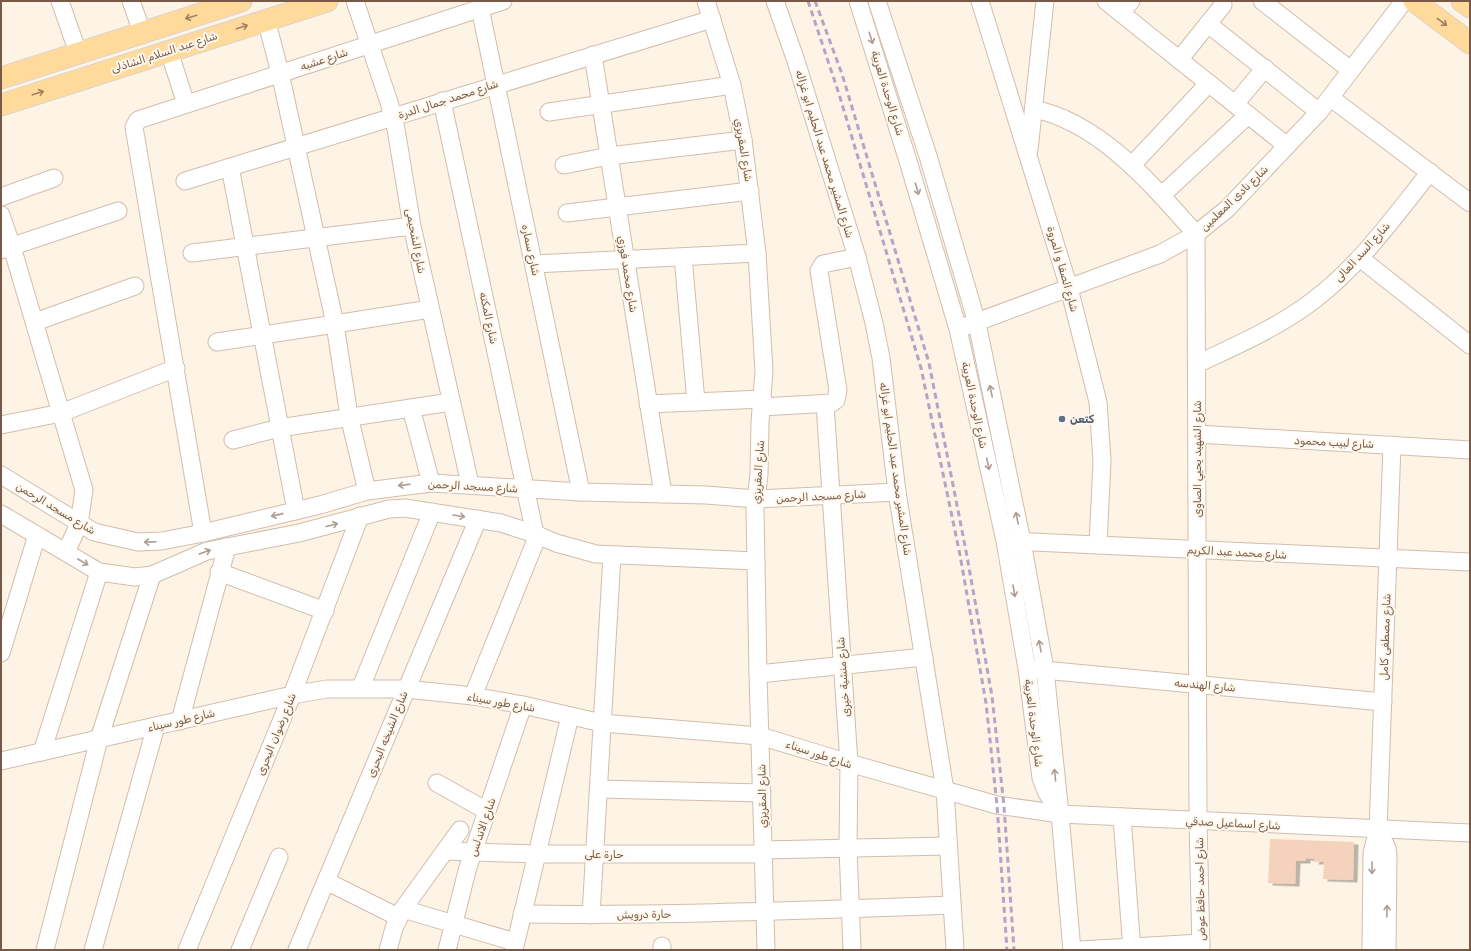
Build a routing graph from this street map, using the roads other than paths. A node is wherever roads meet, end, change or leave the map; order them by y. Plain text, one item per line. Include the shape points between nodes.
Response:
1 (60, 1) edge
2 (131, 1) edge
3 (241, 1) edge
4 (327, 1) edge
5 (355, 1) edge
6 (503, 1) edge
7 (706, 1) edge
8 (775, 1) edge
9 (858, 1) edge
10 (877, 1) edge
11 (980, 1) edge
12 (1045, 1) edge
13 (1106, 1) edge
14 (1262, 1) edge
15 (1393, 1) edge
16 (1404, 1) edge
17 (1414, 1) edge
18 (1462, 1) edge
19 (1223, 5) dead end
20 (1126, 7) edge
21 (1470, 7) edge
22 (480, 8) junction
23 (266, 19) junction
24 (712, 19) junction
25 (1208, 24) junction
26 (142, 32) junction
27 (1470, 43) edge
28 (370, 44) junction
29 (169, 51) junction
30 (78, 53) junction
31 (593, 55) junction
32 (1179, 60) junction
33 (1344, 65) junction
34 (1265, 68) junction
35 (280, 73) junction
36 (1, 78) edge
37 (1209, 83) junction
38 (496, 84) junction
39 (732, 85) junction
40 (1331, 98) junction
41 (442, 101) junction
42 (600, 103) junction
43 (186, 104) junction
44 (1, 105) edge
45 (1034, 109) junction
46 (1242, 109) junction
47 (1315, 110) junction
48 (549, 112) dead end
49 (393, 117) junction
50 (743, 140) junction
51 (1288, 146) junction
52 (296, 147) junction
53 (609, 156) junction
54 (928, 156) junction
55 (1029, 158) junction
56 (908, 161) junction
57 (564, 165) dead end
58 (1132, 166) junction
59 (230, 167) junction
60 (1430, 172) junction
61 (54, 178) dead end
62 (185, 181) dead end
63 (750, 191) junction
64 (1162, 196) junction
65 (1, 197) edge
66 (1470, 203) edge
67 (617, 207) junction
68 (118, 210) dead end
69 (567, 213) dead end
70 (1, 215) edge
71 (412, 226) junction
72 (1196, 234) junction
73 (316, 238) junction
74 (244, 246) junction
75 (7, 248) edge
76 (192, 253) dead end
77 (757, 253) junction
78 (683, 257) junction
79 (857, 257) junction
80 (1360, 258) junction
81 (625, 260) junction
82 (534, 264) junction
83 (135, 286) dead end
84 (1069, 288) junction
85 (430, 309) junction
86 (35, 322) junction
87 (977, 323) junction
88 (335, 324) junction
89 (958, 329) junction
90 (261, 334) junction
91 (217, 342) dead end
92 (1470, 345) edge
93 (1197, 364) junction
94 (176, 368) junction
95 (451, 402) junction
96 (696, 402) junction
97 (762, 403) junction
98 (648, 404) junction
99 (825, 404) junction
100 (411, 408) junction
101 (61, 412) junction
102 (349, 416) junction
103 (1, 425) edge
104 (279, 428) junction
105 (1197, 434) junction
106 (233, 440) dead end
107 (1392, 445) junction
108 (1470, 450) edge
109 (1, 475) edge
110 (431, 483) junction
111 (470, 484) junction
112 (526, 489) junction
113 (367, 491) junction
114 (581, 492) junction
115 (898, 492) junction
116 (662, 494) junction
117 (831, 496) junction
118 (756, 499) junction
119 (296, 511) junction
120 (432, 512) junction
121 (1, 514) edge
122 (360, 516) junction
123 (478, 519) junction
124 (79, 524) junction
125 (203, 533) junction
126 (38, 535) junction
127 (537, 535) junction
128 (1005, 541) junction
129 (1022, 542) junction
130 (1098, 545) junction
131 (227, 547) junction
132 (1197, 550) junction
133 (66, 552) junction
134 (612, 556) junction
135 (1388, 558) junction
136 (756, 561) junction
137 (1470, 562) edge
138 (99, 572) junction
139 (219, 572) junction
140 (152, 575) junction
141 (325, 611) junction
142 (1, 653) edge
143 (924, 657) junction
144 (842, 666) junction
145 (1027, 669) junction
146 (1045, 670) junction
147 (758, 674) junction
148 (1198, 685) junction
149 (361, 688) junction
150 (406, 689) junction
151 (292, 695) junction
152 (473, 696) junction
153 (1383, 702) junction
154 (523, 705) junction
155 (570, 716) junction
156 (180, 721) junction
157 (602, 723) junction
158 (156, 726) junction
159 (760, 736) junction
160 (99, 739) junction
161 (42, 752) junction
162 (1, 761) edge
163 (849, 763) junction
164 (437, 783) dead end
165 (599, 789) junction
166 (945, 790) junction
167 (762, 793) junction
168 (997, 804) joint
169 (487, 811) junction
170 (1060, 814) junction
171 (1122, 817) junction
172 (1198, 821) junction
173 (460, 830) dead end
174 (1378, 830) junction
175 (1470, 833) edge
176 (948, 846) junction
177 (848, 848) junction
178 (445, 851) junction
179 (763, 852) junction
180 (473, 853) junction
181 (536, 854) junction
182 (595, 854) junction
183 (279, 857) dead end
184 (326, 882) junction
185 (952, 905) junction
186 (850, 909) junction
187 (765, 912) junction
188 (400, 913) junction
189 (522, 914) junction
190 (591, 915) junction
191 (454, 923) junction
192 (514, 947) edge
193 (1201, 947) edge
194 (1132, 949) edge
195 (46, 950) edge
196 (93, 950) edge
197 (187, 950) edge
198 (240, 950) edge
199 (297, 950) edge
200 (388, 950) edge
201 (447, 950) edge
202 (766, 950) edge
203 (852, 950) edge
204 (955, 950) edge
205 (1072, 950) edge
206 (1080, 950) edge
207 (1371, 950) edge
208 (1387, 950) edge

1 - 30 street
2 - 26 street
3 -> 26 main road
4 - 23 main road, شارع عبد السلام الشاذلى
5 - 28 street, شارع الشحيمى
6 - 22 street, شارع عشبه
7 - 24 street, شارع المقريزي
8 - 79 street, شارع المشير محمد عبد الحليم ابو غزاله
9 -> 56 street, شارع الوحدة العربية
10 - 54 street, شارع الوحدة العربية
11 - 55 street, شارع الصفا و المروة
12 - 45 street
13 - 20 street
14 - 33 street
15 - 33 street
16 - 40 street, شارع نادى المعلمين
17 -> 27 main road
18 - 21 main road
19 - 25 street
20 - 32 street
22 - 28 street, شارع عشبه
22 - 38 street, شارع سماره
29 -> 23 main road, شارع عبد السلام الشاذلى
23 - 35 street
24 - 31 street, شارع محمد جمال الدرة
24 - 39 street, شارع المقريزي
25 - 32 street
25 - 34 street
26 - 30 main road
28 - 35 street, شارع عشبه
28 - 49 street, شارع الشحيمى
29 - 43 street
44 -> 29 main road, شارع عبد السلام الشاذلى
30 - 36 main road
31 - 38 street, شارع محمد جمال الدرة
31 - 42 street, شارع محمد فوزي
32 - 37 street
33 - 47 street
34 - 46 street
34 - 47 street
35 - 43 street, شارع عشبه
35 - 52 street
37 - 46 street
37 - 58 street
38 - 41 street, شارع محمد جمال الدرة
38 - 82 street, شارع سماره
39 - 42 street
39 - 50 street, شارع المقريزي
40 - 47 street, شارع نادى المعلمين
40 - 60 street
41 - 49 street, شارع محمد جمال الدرة
41 - 112 street, شارع المكنه
42 - 48 street
42 - 53 street, شارع محمد فوزي
43 - 94 street, شارع عشبه via 144,117 138,120 134,127
45 - 55 street
45 - 58 street via 1072,122
46 - 51 street
46 - 64 street
47 - 51 street, شارع نادى المعلمين
49 - 52 street, شارع محمد جمال الدرة
49 - 71 street, شارع الشحيمى
50 - 53 street
50 - 63 street, شارع المقريزي
51 - 72 street, شارع نادى المعلمين via 1227,209
52 - 59 street, شارع محمد جمال الدرة
52 - 73 street
53 - 57 street
53 - 67 street, شارع محمد فوزي
54 - 56 street
54 - 87 street, شارع الوحدة العربية
55 - 84 street, شارع الصفا و المروة
56 -> 89 street, شارع الوحدة العربية
58 - 64 street
59 - 62 street, شارع محمد جمال الدرة
59 - 74 street
60 - 66 street
60 - 80 street, شارع السد العالى
61 - 65 street
63 - 67 street
63 - 77 street, شارع المقريزي
64 - 72 street
67 - 69 street
67 - 81 street, شارع محمد فوزي
68 - 75 street
70 - 75 street
71 - 73 street
71 - 85 street, شارع الشحيمى
72 - 84 street, شارع نادى المعلمين via 1160,254
72 - 93 street, شارع الشهيد يحيي الصاوى
73 - 74 street
73 - 88 street
74 - 76 street
74 - 90 street
75 - 86 street
77 - 78 street
77 - 97 street, شارع المقريزي via 764,371
78 - 81 street
78 - 96 street
79 - 99 street via 823,264 820,267 838,395 832,403
79 - 115 street, شارع المشير محمد عبد الحليم ابو غزاله via 881,358
80 - 92 street
80 - 93 street, شارع السد العالى via 1332,286 1288,318
81 - 82 street
81 - 98 street, شارع محمد فوزي
82 - 114 street, شارع سماره
83 - 86 street
84 - 87 street, شارع نادى المعلمين
84 - 130 street, شارع الصفا و المروة via 1098,402 1102,461
85 - 88 street
85 - 95 street, شارع الشحيمى
86 - 101 street
87 - 89 street, شارع نادى المعلمين
129 -> 87 street, شارع الوحدة العربية
88 - 90 street
88 - 102 street
89 -> 128 street, شارع الوحدة العربية
90 - 91 street
90 - 104 street
93 - 105 street, شارع الشهيد يحيي الصاوى
94 - 101 street
94 - 125 street
95 - 100 street
95 - 111 street, شارع الشحيمى
96 - 97 street
96 - 98 street
97 - 99 street
97 - 118 street, شارع المقريزي
98 - 116 street, شارع محمد فوزي
99 - 117 street, شارع منشية خيرى
100 - 102 street
100 - 110 street
101 - 103 street
101 - 124 street via 84,490
102 - 104 street
102 - 113 street
104 - 106 street
104 - 119 street
105 - 107 street, شارع لبيب محمود
105 - 132 street, شارع الشهيد يحيي الصاوى
107 - 108 street, شارع لبيب محمود
107 - 135 street, شارع مصطفى كامل
109 - 124 street, شارع مسجد الرحمن
110 - 111 street, شارع مسجد الرحمن
110 -> 113 street, شارع مسجد الرحمن
111 - 112 street, شارع مسجد الرحمن
112 - 114 street, شارع مسجد الرحمن
112 - 127 street, شارع المكنه
113 - 119 street, شارع مسجد الرحمن
114 - 116 street, شارع مسجد الرحمن
115 - 117 street, شارع مسجد الرحمن
115 - 143 street, شارع المشير محمد عبد الحليم ابو غزاله
116 - 118 street, شارع مسجد الرحمن via 722,495
117 - 118 street, شارع مسجد الرحمن
117 - 144 street, شارع منشية خيرى
118 - 136 street, شارع المقريزي
119 -> 125 street, شارع مسجد الرحمن
120 - 122 street via 406,508
120 -> 123 street
120 - 149 street
121 - 126 street
131 -> 122 street
122 - 141 street, شارع رضوان البحرى
123 - 127 street via 501,523
123 - 150 street, شارع الشيخه البحرى
125 -> 124 street, شارع مسجد الرحمن via 162,541 138,542 94,532
124 - 133 street
126 - 133 street
126 - 142 street
127 - 134 street via 576,550
127 - 152 street
128 - 129 street, شارع محمد عبد الكريم
128 -> 145 street, شارع الوحدة العربية
129 - 130 street, شارع محمد عبد الكريم
146 -> 129 street, شارع الوحدة العربية
130 - 132 street, شارع محمد عبد الكريم
131 - 139 street
140 -> 131 street via 207,551
132 - 135 street, شارع محمد عبد الكريم
132 - 148 street, شارع الشهيد يحيي الصاوى
133 -> 138 street
134 - 136 street
134 - 157 street
135 - 137 street, شارع محمد عبد الكريم
135 - 153 street, شارع مصطفى كامل
136 - 147 street, شارع المقريزي
138 - 140 street via 135,577
138 - 161 street
139 - 141 street
139 - 156 street
140 - 160 street
141 - 151 street, شارع رضوان البحرى
143 - 144 street
143 - 166 street, شارع المشير محمد عبد الحليم ابو غزاله
144 - 147 street
144 - 163 street, شارع منشية خيرى
145 - 146 street, شارع الهندسه
145 - 170 street, شارع الوحدة العربية via 1041,778
146 - 148 street, شارع الهندسه
170 -> 146 street, شارع الوحدة العربية
147 - 159 street, شارع المقريزي
148 - 153 street, شارع الهندسه
148 - 172 street, شارع احمد حافظ عوض
149 - 150 street, شارع طور سيناء
149 - 151 street, شارع طور سيناء via 327,689
150 - 152 street, شارع طور سيناء
150 - 184 street, شارع الشيخه البحرى
151 - 156 street, شارع طور سيناء
151 - 197 street, شارع رضوان البحرى
152 - 154 street, شارع طور سيناء
153 - 174 street, شارع مصطفى كامل
154 - 155 street, شارع طور سيناء
154 - 169 street, شارع الاندلس
155 - 157 street, شارع طور سيناء
155 - 181 street
156 - 158 street, شارع طور سيناء
157 - 159 street, شارع طور سيناء
157 - 165 street
158 - 160 street, شارع طور سيناء
158 - 196 street
159 - 163 street, شارع طور سيناء
159 - 167 street, شارع المقريزي
160 - 161 street, شارع طور سيناء
160 - 195 street
161 - 162 street, شارع طور سيناء
163 - 166 street, شارع طور سيناء
163 - 177 street, شارع منشية خيرى
164 - 169 street
165 - 167 street
165 - 182 street
166 - 168 street, شارع طور سيناء
166 - 176 street, شارع المشير محمد عبد الحليم ابو غزاله
167 - 179 street, شارع المقريزي
168 - 170 street, شارع اسماعيل صدقي
169 - 180 street, شارع الاندلس
170 - 171 street, شارع اسماعيل صدقي
170 - 205 street, شارع الوحدة العربية
171 - 172 street, شارع اسماعيل صدقي
171 - 194 street
172 - 174 street, شارع اسماعيل صدقي
172 - 193 street, شارع احمد حافظ عوض
173 - 178 street
174 - 175 street, شارع اسماعيل صدقي
174 -> 207 street, شارع مصطفى كامل via 1372,852
208 -> 174 street, شارع مصطفى كامل via 1388,857 1387,848
176 - 177 street, حارة على
176 - 185 street, شارع المشير محمد عبد الحليم ابو غزاله
177 - 179 street, حارة على
177 - 186 street, شارع منشية خيرى
178 - 180 street, حارة على
178 - 188 street
179 - 182 street, حارة على
179 - 187 street, شارع المقريزي
180 - 181 street, حارة على
180 - 191 street, شارع الاندلس
181 - 182 street, حارة على
181 - 189 street
182 - 190 street
183 - 198 street
184 - 188 street
184 - 199 street, شارع الشيخه البحرى
185 - 186 street, حارة درويش
185 - 204 street, شارع المشير محمد عبد الحليم ابو غزاله
186 - 187 street, حارة درويش
186 - 203 street, شارع منشية خيرى
187 - 190 street, حارة درويش
187 - 202 street, شارع المقريزي
188 - 191 street
188 - 200 street
189 - 190 street, حارة درويش
189 - 192 street
191 - 192 street
191 - 201 street, شارع الاندلس
193 - 194 street
194 - 206 street

